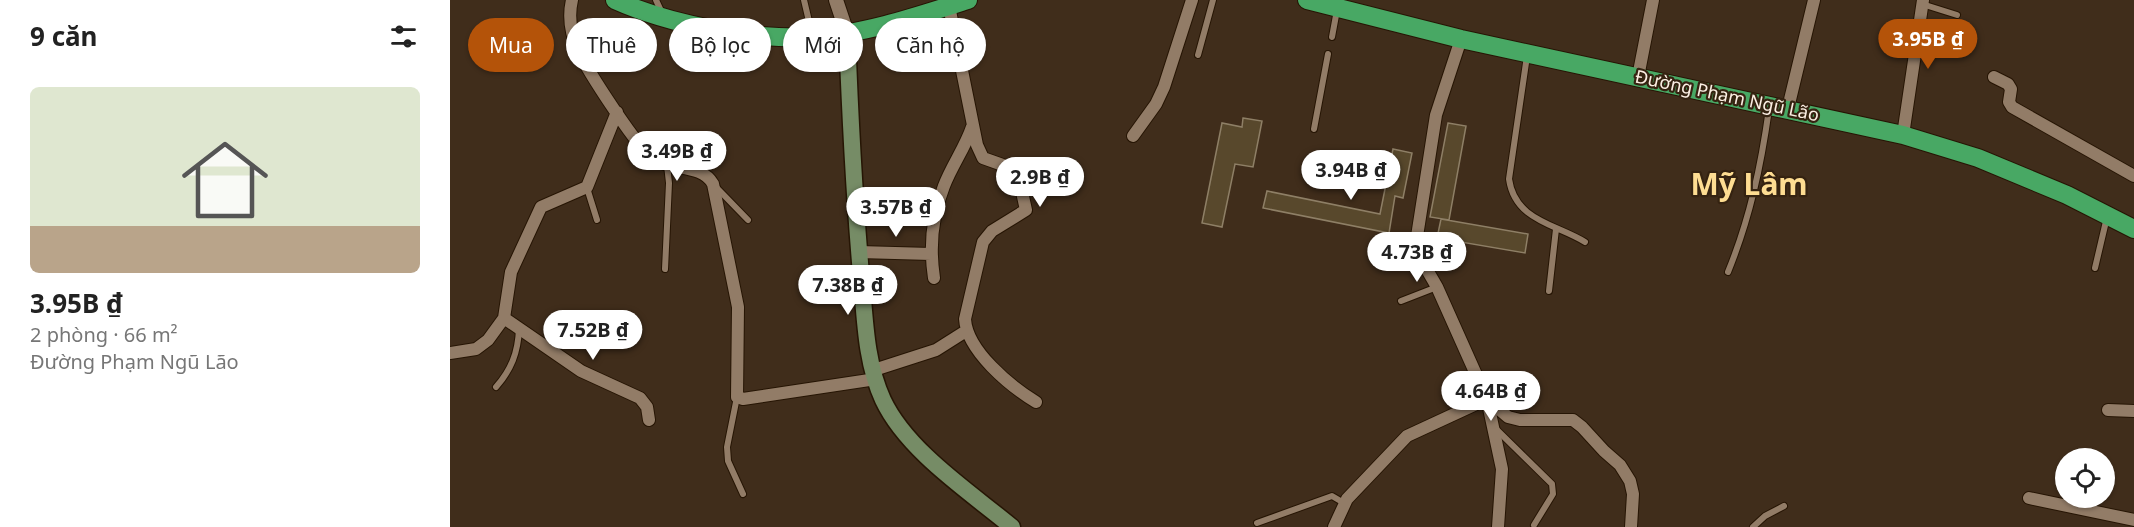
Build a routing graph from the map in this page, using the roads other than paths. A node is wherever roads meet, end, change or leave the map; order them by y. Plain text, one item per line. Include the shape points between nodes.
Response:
1 (572, 0) edge
2 (615, 0) edge
3 (804, 0) edge
4 (836, 0) edge
5 (968, 0) edge
6 (1192, 0) edge
7 (1213, 0) edge
8 (1307, 0) edge
9 (1653, 0) edge
10 (1814, 0) edge
11 (1923, 2) edge
12 (948, 6) junction
13 (1338, 7) junction
14 (660, 8) edge
15 (1958, 15) dead end
16 (808, 18) edge
17 (843, 18) edge
18 (863, 29) edge
19 (783, 36) edge
20 (1332, 37) dead end
21 (1461, 39) junction
22 (1527, 52) junction
23 (1328, 54) dead end
24 (1198, 55) dead end
25 (849, 72) edge
26 (1638, 76) junction
27 (1994, 77) dead end
28 (1769, 105) junction
29 (1788, 108) junction
30 (617, 112) junction
31 (973, 126) junction
32 (1314, 129) dead end
33 (1903, 135) junction
34 (1132, 136) dead end
35 (666, 165) junction
36 (2134, 176) edge
37 (714, 184) junction
38 (587, 187) junction
39 (2107, 216) junction
40 (597, 220) dead end
41 (748, 220) dead end
42 (2134, 229) edge
43 (1556, 230) junction
44 (1586, 243) dead end
45 (859, 252) junction
46 (932, 254) junction
47 (2096, 268) dead end
48 (665, 269) dead end
49 (1728, 272) dead end
50 (934, 278) dead end
51 (1437, 287) junction
52 (1550, 291) dead end
53 (1401, 301) dead end
54 (504, 318) junction
55 (519, 329) junction
56 (966, 331) junction
57 (450, 353) edge
58 (875, 375) junction
59 (496, 387) dead end
60 (737, 397) junction
61 (1487, 399) junction
62 (1036, 402) dead end
63 (2108, 410) dead end
64 (2134, 411) edge
65 (649, 420) dead end
66 (1492, 425) junction
67 (743, 494) dead end
68 (2029, 498) dead end
69 (1344, 504) junction
70 (1784, 506) dead end
71 (2134, 520) edge
72 (1257, 523) dead end
73 (1534, 525) dead end
74 (1012, 527) edge
75 (1334, 527) edge
76 (1498, 527) edge
77 (1631, 527) edge
78 (1753, 527) edge

1 - 30 street via 571,24 579,51
2 - 14 highway
3 - 16 lane
4 - 17 street
5 - 12 highway
6 - 34 street via 1164,87
7 - 24 lane
8 - 13 highway, Đường Phạm Ngũ Lão
9 - 26 street
10 - 29 street
11 - 15 lane
11 - 33 street
12 - 18 highway
12 - 31 street
13 - 20 lane
13 - 21 highway, Đường Phạm Ngũ Lão
14 - 19 highway via 761,36
21 - 22 highway, Đường Phạm Ngũ Lão
21 - 51 street via 1436,115 1415,249
22 - 26 highway, Đường Phạm Ngũ Lão
22 - 43 lane via 1509,179 1511,194 1521,207
23 - 32 lane
25 - 45 main road
26 - 28 highway, Đường Phạm Ngũ Lão
27 - 36 street via 2011,89 2012,107
28 - 29 highway, Đường Phạm Ngũ Lão
28 - 49 lane via 1745,230
29 - 33 highway, Đường Phạm Ngũ Lão
30 - 35 street via 639,146
30 - 38 street
31 - 46 street via 944,185 933,218
31 - 56 street via 984,158 1018,174 1026,210 992,231 983,242
33 - 39 highway, Đường Phạm Ngũ Lão via 1978,158
35 - 37 street via 700,172
35 - 48 lane via 669,183
37 - 41 lane
37 - 60 street via 738,307
38 - 40 lane
38 - 54 street via 545,204 537,213 511,272
39 - 42 highway, Đường Phạm Ngũ Lão
39 - 47 lane
43 - 44 lane
43 - 52 lane
45 - 46 street
45 - 58 main road via 867,340
46 - 50 street
51 - 53 lane
51 - 61 street
54 - 55 street
54 - 57 street via 476,349
55 - 59 lane via 513,362
55 - 65 street via 581,371 640,398
56 - 58 street via 936,350
56 - 62 street via 997,373
58 - 60 street
58 - 74 main road via 883,400 901,427 930,459
60 - 67 lane via 728,435 728,461
61 - 66 street
61 - 69 street via 1407,436
61 - 77 street via 1508,417 1573,420 1582,426 1630,480
63 - 64 street
66 - 73 lane via 1552,484 1553,494
66 - 76 street via 1502,469
68 - 71 street
69 - 72 lane via 1332,496
69 - 75 street
70 - 78 lane

